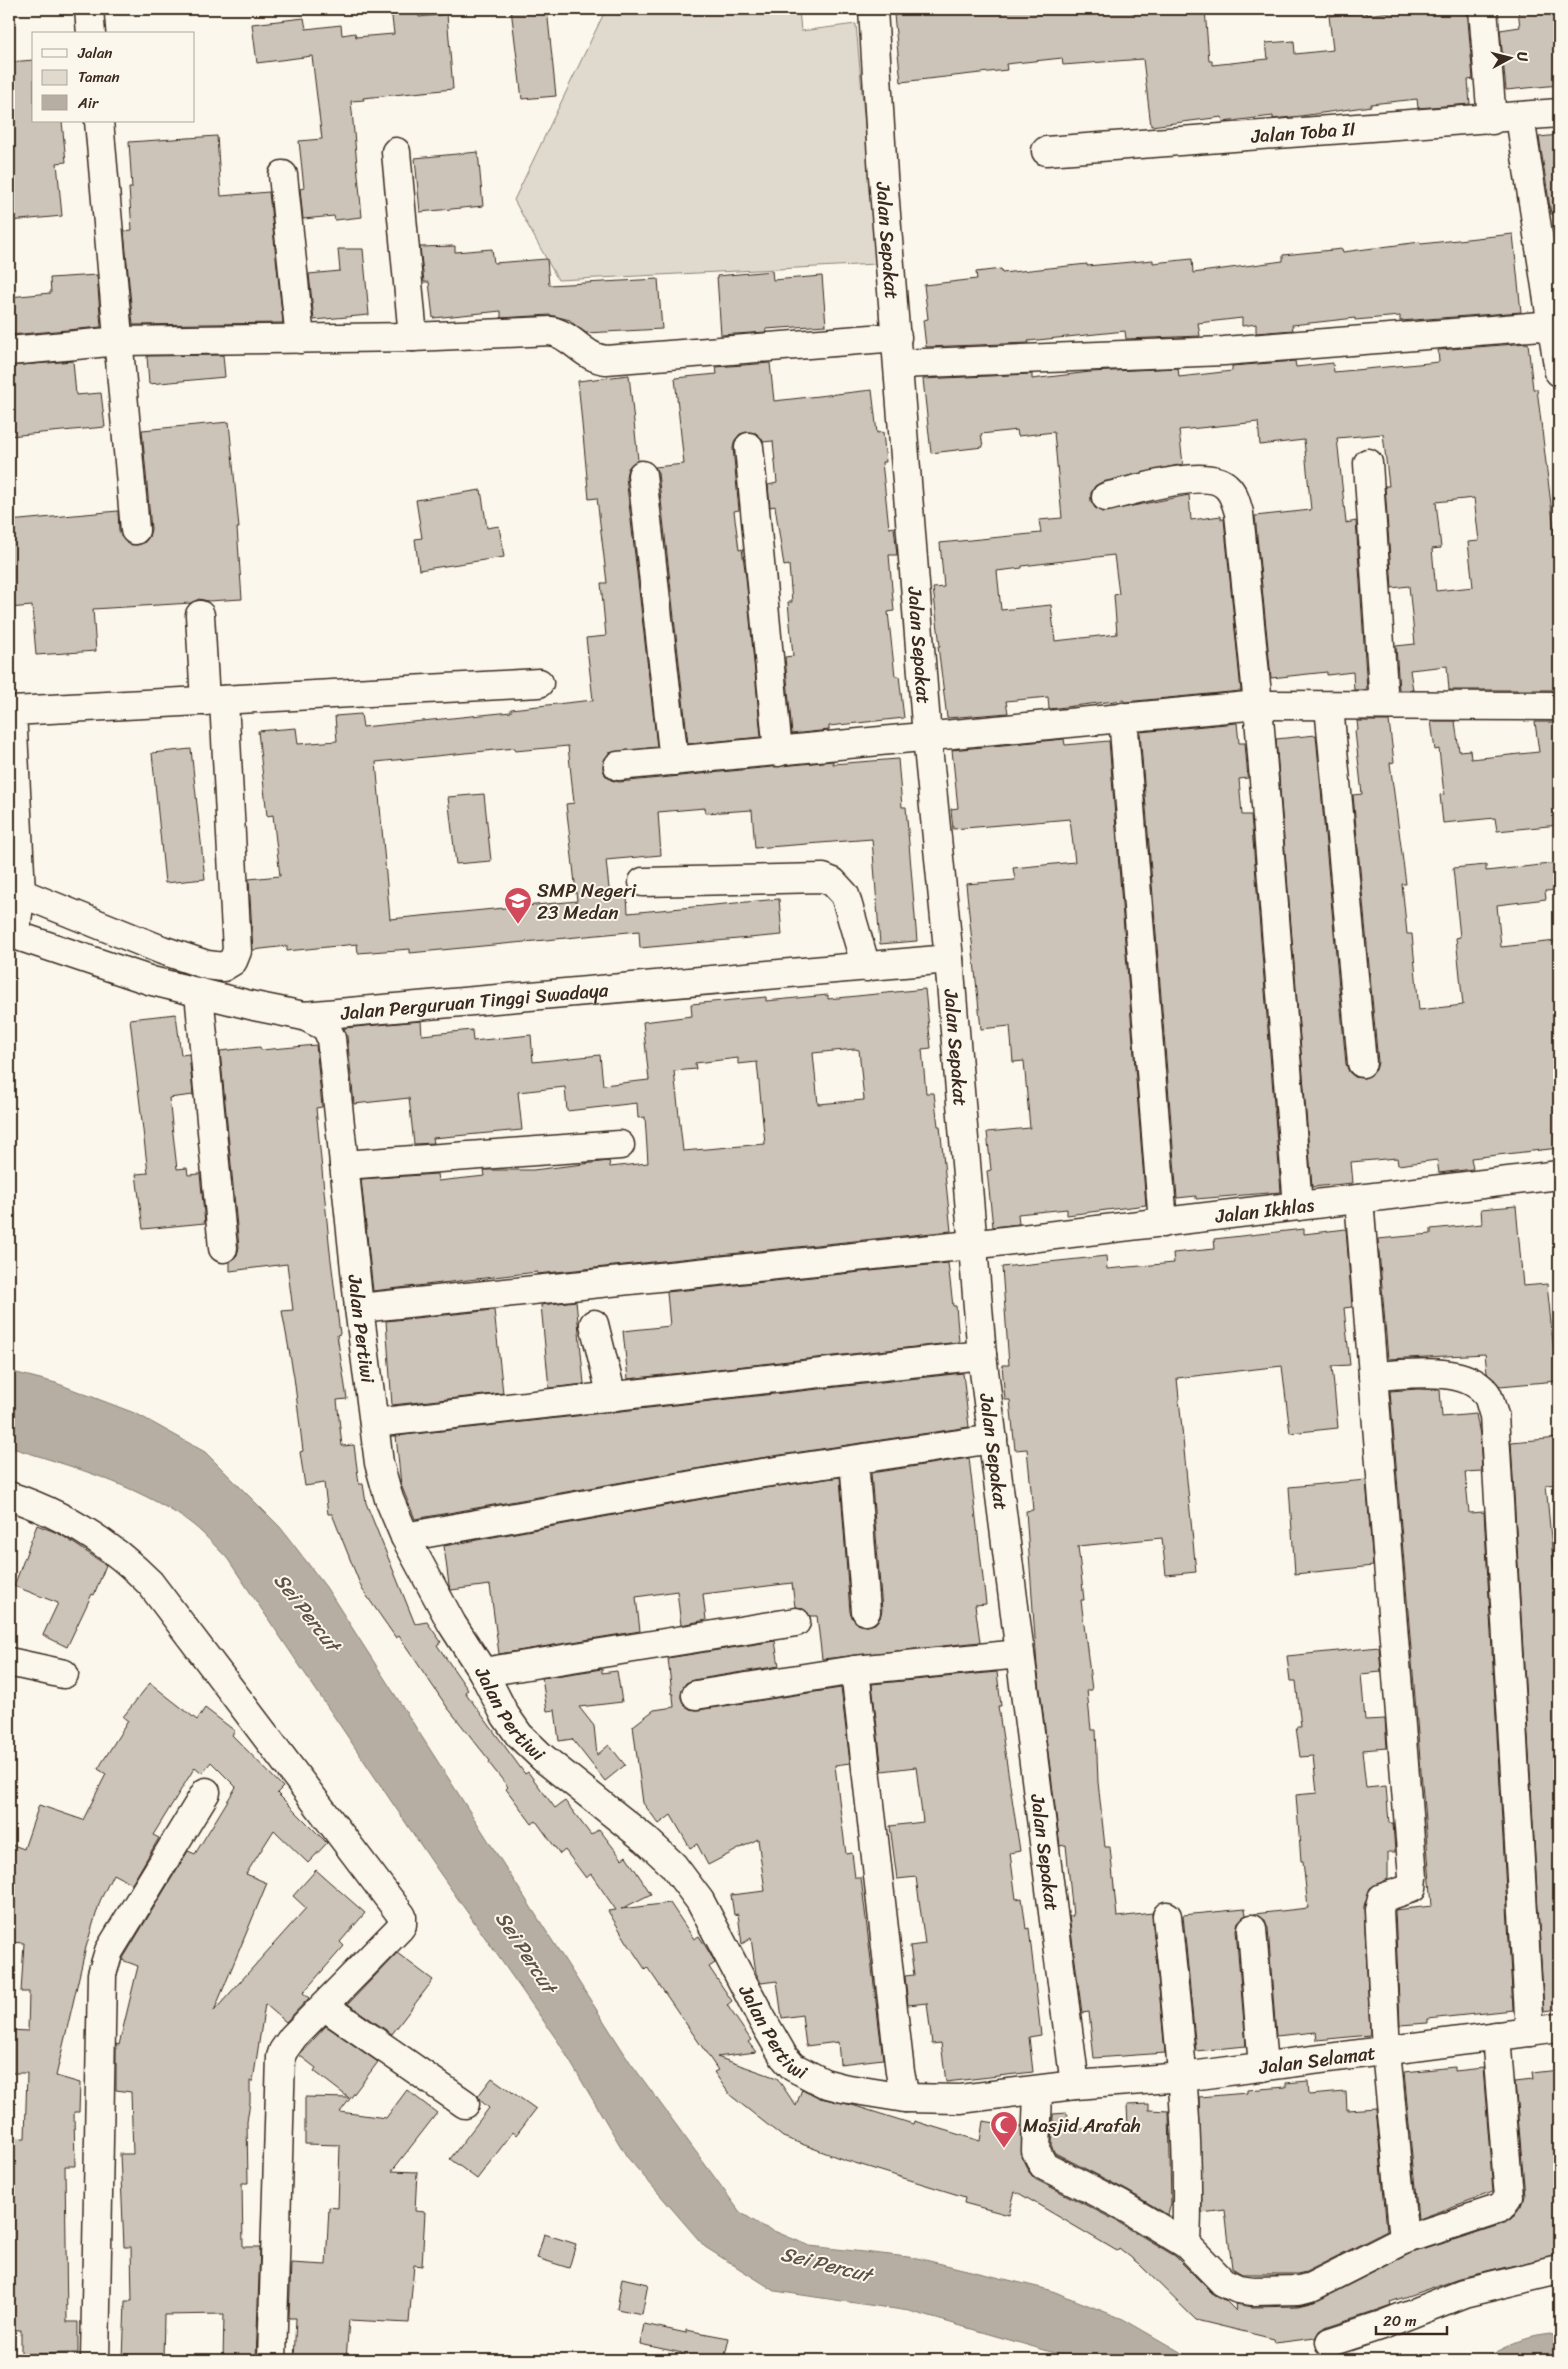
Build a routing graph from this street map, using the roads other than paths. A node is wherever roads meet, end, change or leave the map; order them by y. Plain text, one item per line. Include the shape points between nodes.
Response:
1 (89, 9) edge
2 (874, 9) edge
3 (1483, 9) edge
4 (91, 32) edge
5 (1559, 113) edge
6 (1520, 117) junction
7 (1492, 120) junction
8 (99, 122) edge
9 (1046, 151) dead end
10 (396, 152) dead end
11 (282, 175) dead end
12 (1551, 262) edge
13 (1554, 324) junction
14 (413, 337) junction
15 (300, 339) junction
16 (120, 341) junction
17 (898, 350) junction
18 (9, 351) edge
19 (1559, 372) edge
20 (748, 447) dead end
21 (1368, 463) dead end
22 (642, 475) dead end
23 (1106, 497) dead end
24 (135, 530) dead end
25 (200, 616) dead end
26 (540, 682) dead end
27 (215, 700) junction
28 (1258, 705) junction
29 (1384, 705) junction
30 (1329, 706) junction
31 (1559, 706) edge
32 (10, 707) edge
33 (1123, 717) junction
34 (927, 737) junction
35 (778, 752) junction
36 (674, 761) junction
37 (618, 766) dead end
38 (643, 882) dead end
39 (21, 893) junction
40 (12, 934) edge
41 (948, 958) junction
42 (866, 967) junction
43 (199, 993) junction
44 (304, 1016) junction
45 (1362, 1063) dead end
46 (620, 1145) dead end
47 (344, 1165) junction
48 (1559, 1175) edge
49 (1359, 1199) junction
50 (1298, 1206) junction
51 (1163, 1223) junction
52 (971, 1245) junction
53 (223, 1248) dead end
54 (359, 1308) junction
55 (594, 1324) dead end
56 (982, 1355) junction
57 (1373, 1376) junction
58 (612, 1397) junction
59 (374, 1423) junction
60 (993, 1439) junction
61 (854, 1460) junction
62 (9, 1496) edge
63 (405, 1537) junction
64 (866, 1611) dead end
65 (796, 1622) dead end
66 (1020, 1654) junction
67 (9, 1662) edge
68 (855, 1670) junction
69 (483, 1672) junction
70 (64, 1674) dead end
71 (696, 1695) dead end
72 (206, 1792) dead end
73 (1167, 1916) dead end
74 (1252, 1929) dead end
75 (324, 2006) junction
76 (1559, 2028) edge
77 (1530, 2032) junction
78 (1496, 2036) junction
79 (1386, 2051) junction
80 (1263, 2066) junction
81 (1183, 2077) junction
82 (1075, 2085) junction
83 (1038, 2090) junction
84 (905, 2098) junction
85 (465, 2104) dead end
86 (1404, 2240) junction
87 (1186, 2244) junction
88 (1559, 2270) edge
89 (1330, 2342) dead end
90 (95, 2360) edge
91 (272, 2360) edge

1 - 4 street
2 - 17 street, Jalan Sepakat
3 - 7 street
5 - 6 street, Jalan Toba II
6 - 7 street, Jalan Toba II
6 - 12 street
7 - 9 street, Jalan Toba II
8 - 16 street
10 - 14 street
11 - 15 street
12 - 13 street
13 - 17 street via 1224,351
13 - 19 street
14 - 15 street
14 - 17 street via 551,330 568,337 592,357 606,360
15 - 16 street
16 - 18 street
16 - 24 street
17 - 34 street, Jalan Sepakat
20 - 35 street
21 - 29 street
22 - 36 street
23 - 28 street via 1193,478 1214,479 1225,484 1235,497
25 - 27 street
26 - 27 street
27 - 32 street
27 - 39 street via 237,951 233,961 223,967 206,965
28 - 30 street
28 - 33 street
28 - 50 street
29 - 30 street
29 - 31 street
30 - 45 street
32 - 39 street
33 - 34 street
33 - 51 street
34 - 35 street
34 - 41 street, Jalan Sepakat
35 - 36 street
36 - 37 street
38 - 42 street via 823,878 833,882 845,895
39 - 40 street
40 - 43 street, Jalan Perguruan Tinggi Swadaya via 152,981
41 - 42 street, Jalan Perguruan Tinggi Swadaya
41 - 52 street, Jalan Sepakat
42 - 44 street, Jalan Perguruan Tinggi Swadaya
43 - 44 street, Jalan Perguruan Tinggi Swadaya
43 - 53 street
44 - 47 street, Jalan Pertiwi via 326,1027 331,1038
46 - 47 street
47 - 54 street, Jalan Pertiwi
48 - 49 street, Jalan Ikhlas
49 - 50 street, Jalan Ikhlas
49 - 57 street
50 - 51 street, Jalan Ikhlas
51 - 52 street, Jalan Ikhlas
52 - 54 street, Jalan Ikhlas
52 - 56 street, Jalan Sepakat
54 - 59 street, Jalan Pertiwi
55 - 58 street
56 - 58 street
56 - 60 street, Jalan Sepakat
57 - 77 street via 1449,1373 1468,1379 1486,1393 1494,1415
57 - 79 street via 1413,1876 1412,1888 1386,1896 1379,1902
58 - 59 street
59 - 63 street, Jalan Pertiwi via 383,1481
60 - 61 street
60 - 66 street, Jalan Sepakat
61 - 63 street via 743,1476
61 - 64 street
62 - 75 street via 76,1525 105,1542 150,1583 400,1912 402,1922 399,1929
63 - 69 street, Jalan Pertiwi via 452,1624
65 - 69 street
66 - 68 street
66 - 82 street, Jalan Sepakat
67 - 70 street
68 - 71 street
68 - 84 street
69 - 84 street, Jalan Pertiwi via 520,1735 543,1758 645,1839 685,1880 700,1901 779,2050 793,2067 824,2083
72 - 90 street via 110,1951 102,1974
73 - 81 street
74 - 80 street
75 - 85 street
75 - 91 street via 287,2044 281,2057
76 - 77 street, Jalan Selamat
77 - 78 street, Jalan Selamat
78 - 79 street, Jalan Selamat
78 - 86 street via 1508,2198 1501,2208
79 - 80 street, Jalan Selamat
79 - 86 street
80 - 81 street, Jalan Selamat
81 - 82 street, Jalan Selamat
81 - 87 street via 1188,2150
82 - 83 street, Jalan Pertiwi
83 - 84 street, Jalan Pertiwi via 960,2099
83 - 87 street via 1036,2151 1043,2165 1121,2205
86 - 87 street via 1311,2287 1253,2291 1223,2282
88 - 89 street via 1464,2293

